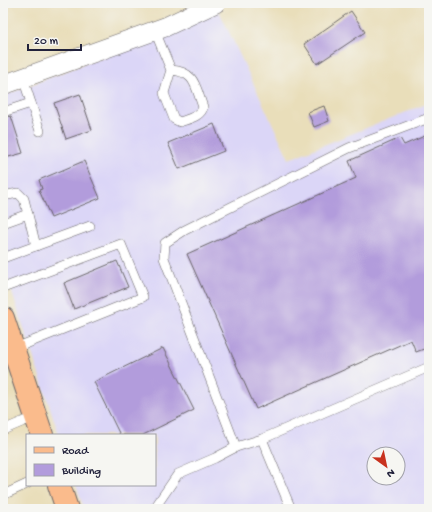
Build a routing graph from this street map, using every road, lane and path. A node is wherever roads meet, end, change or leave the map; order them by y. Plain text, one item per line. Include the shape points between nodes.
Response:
1 (216, 3) edge
2 (155, 31) junction
3 (171, 70) junction
4 (23, 78) junction
5 (3, 85) edge
6 (31, 103) junction
7 (3, 112) edge
8 (429, 118) edge
9 (40, 131) dead end
10 (3, 196) edge
11 (28, 214) junction
12 (3, 223) edge
13 (90, 226) dead end
14 (36, 246) junction
15 (3, 258) edge
16 (3, 288) edge
17 (3, 318) edge
18 (8, 351) edge
19 (429, 367) edge
20 (39, 426) edge
21 (3, 430) edge
22 (262, 439) junction
23 (236, 447) junction
24 (26, 484) edge
25 (59, 486) edge
26 (3, 495) edge
27 (67, 509) edge
28 (154, 509) edge
29 (291, 509) edge

1 - 2 street
2 - 3 lane
2 - 4 street
3 - 3 lane via 164,92 174,119 180,122 200,114 203,107 190,77 182,71
4 - 5 street
4 - 6 lane
6 - 7 lane
6 - 9 lane
8 - 23 lane via 349,148 165,243 164,258
10 - 11 lane via 18,193 24,199
11 - 12 lane
11 - 14 lane
13 - 14 lane
14 - 15 lane
16 - 18 lane via 121,244 143,297
17 - 18 main road
18 - 20 main road
19 - 22 lane
20 - 21 lane
22 - 23 lane
22 - 29 lane
23 - 28 lane via 178,474
24 - 26 lane
25 - 27 main road

